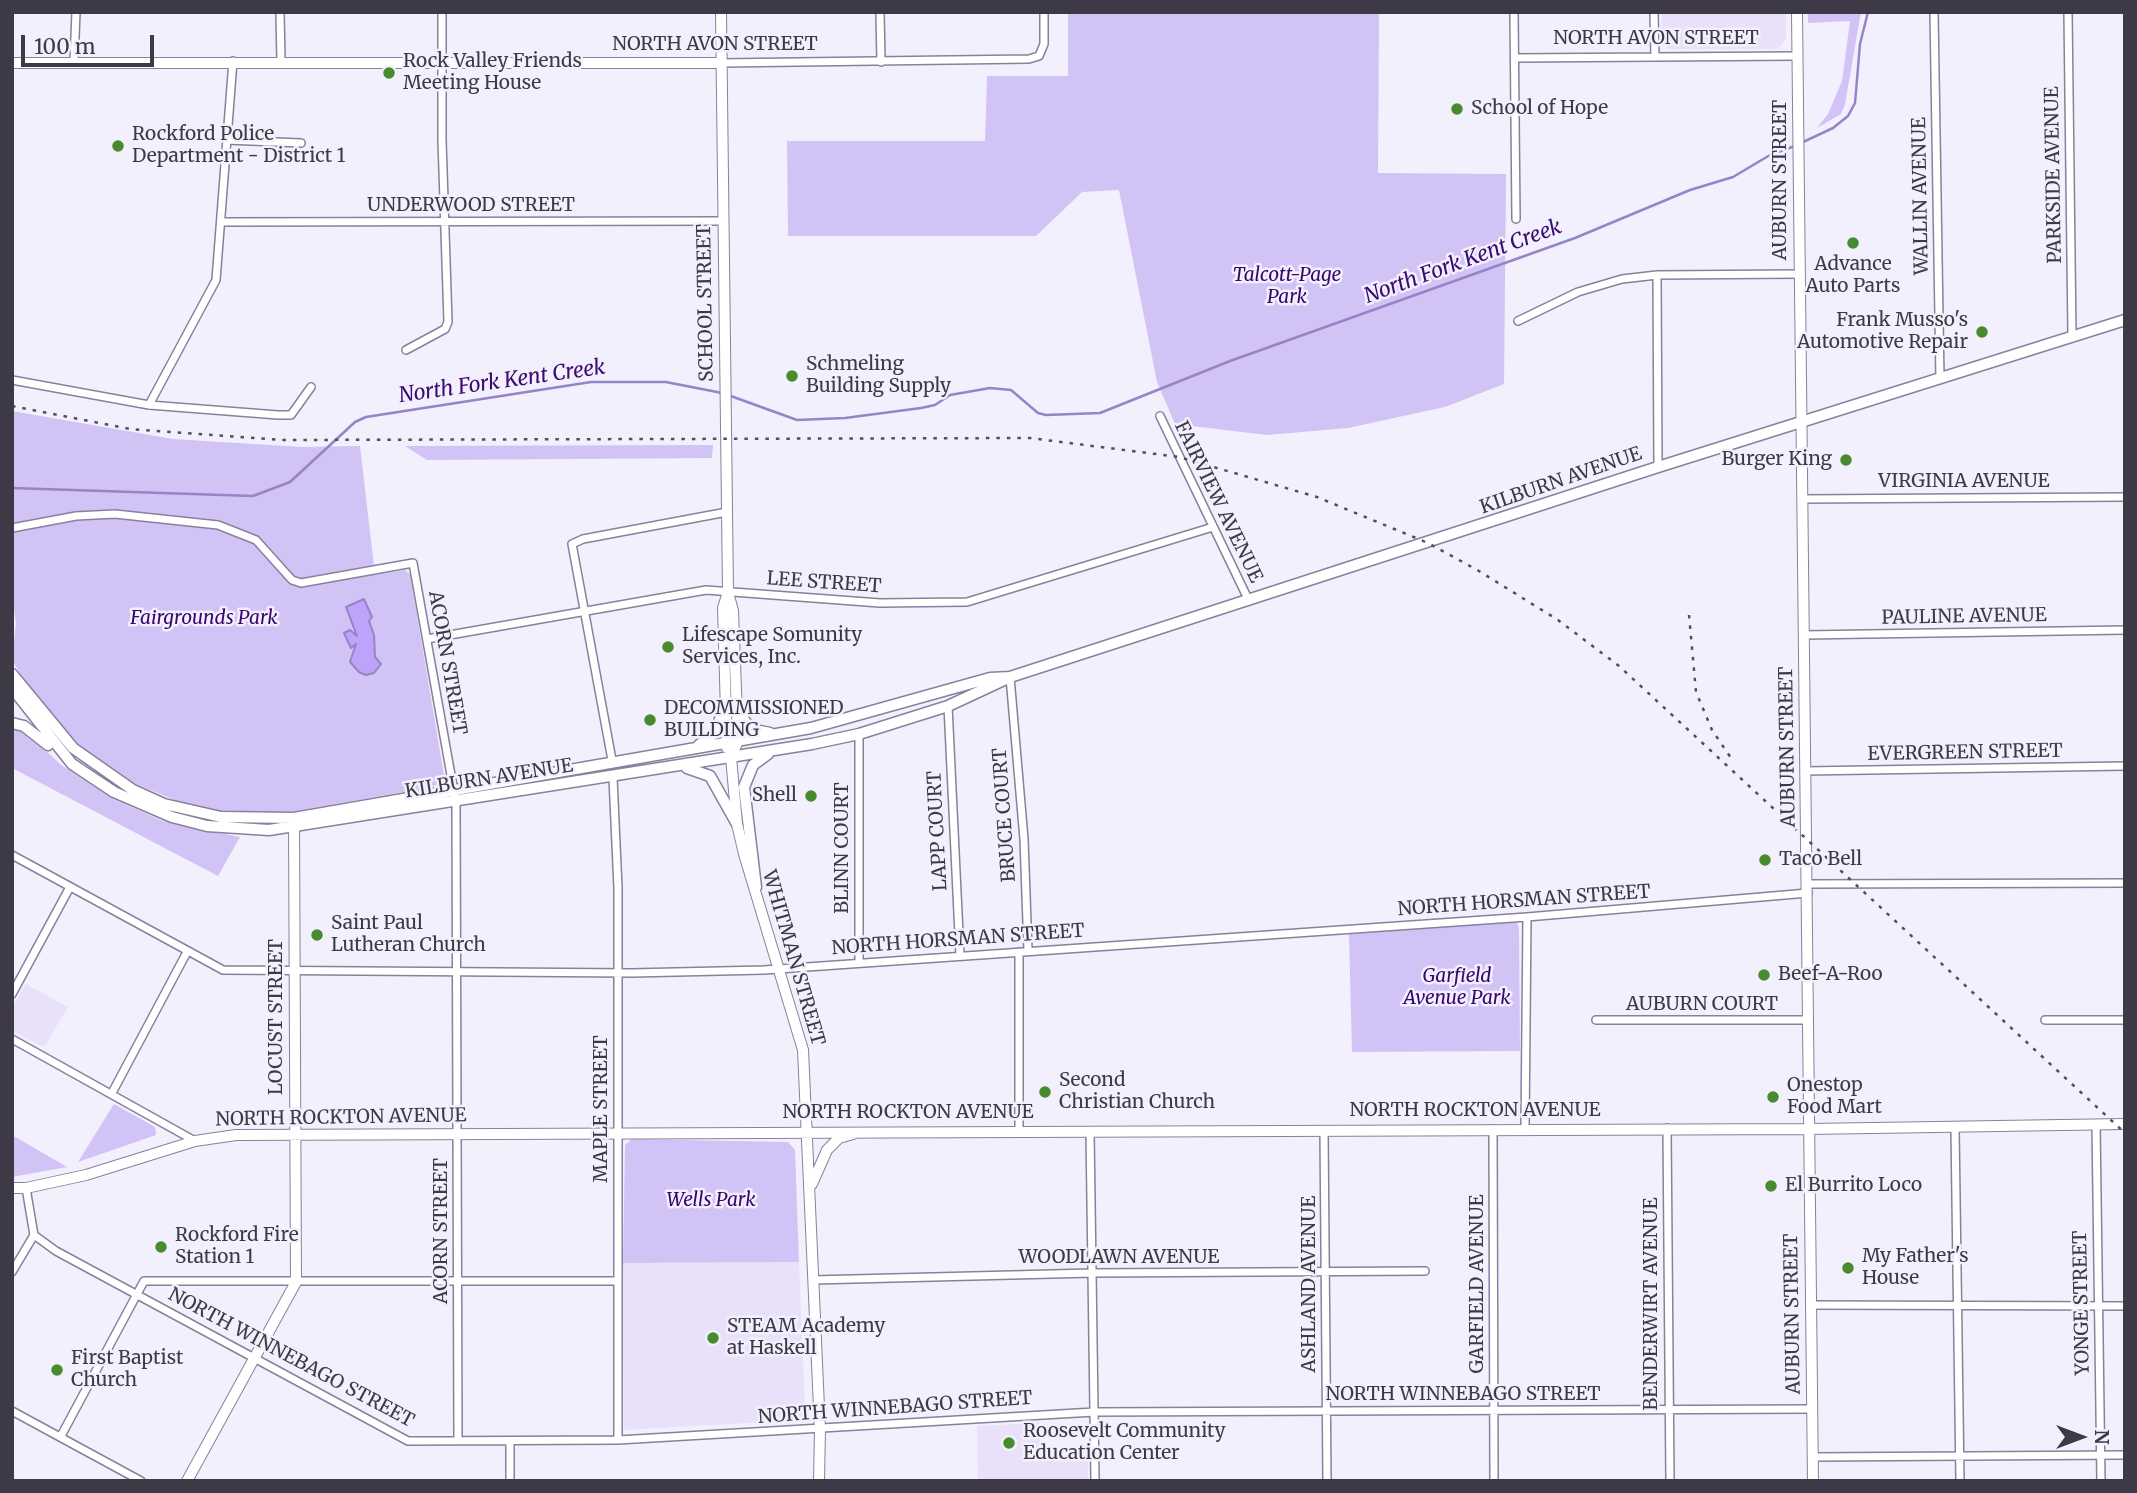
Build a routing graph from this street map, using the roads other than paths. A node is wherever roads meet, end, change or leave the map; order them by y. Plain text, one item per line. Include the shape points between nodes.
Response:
1 (76, 12) edge
2 (280, 12) edge
3 (442, 12) edge
4 (721, 12) edge
5 (880, 12) edge
6 (1044, 12) edge
7 (1514, 12) edge
8 (1654, 12) edge
9 (1797, 12) edge
10 (1934, 12) edge
11 (2068, 12) edge
12 (1797, 56) junction
13 (1654, 57) junction
14 (1515, 58) junction
15 (233, 61) junction
16 (12, 62) edge
17 (74, 62) junction
18 (281, 62) junction
19 (881, 62) junction
20 (443, 63) junction
21 (721, 63) junction
22 (226, 140) junction
23 (302, 143) dead end
24 (1516, 219) dead end
25 (722, 221) junction
26 (221, 222) junction
27 (444, 222) junction
28 (1799, 274) junction
29 (1657, 275) junction
30 (2125, 320) edge
31 (1518, 321) dead end
32 (2072, 337) junction
33 (406, 350) dead end
34 (1940, 379) junction
35 (12, 380) edge
36 (311, 387) dead end
37 (149, 405) junction
38 (1160, 416) dead end
39 (1802, 422) junction
40 (1658, 467) junction
41 (2125, 497) edge
42 (1803, 499) junction
43 (727, 512) junction
44 (1213, 527) junction
45 (12, 528) edge
46 (728, 592) junction
47 (1249, 601) junction
48 (585, 611) junction
49 (2125, 630) edge
50 (1804, 635) junction
51 (427, 639) junction
52 (12, 674) edge
53 (1010, 677) junction
54 (12, 688) edge
55 (736, 700) junction
56 (724, 705) junction
57 (947, 706) junction
58 (12, 723) edge
59 (776, 734) junction
60 (859, 734) junction
61 (738, 741) junction
62 (725, 743) junction
63 (691, 748) junction
64 (775, 750) junction
65 (731, 757) junction
66 (612, 760) junction
67 (72, 764) junction
68 (2125, 766) edge
69 (677, 767) junction
70 (1805, 771) junction
71 (613, 778) junction
72 (454, 788) junction
73 (456, 803) junction
74 (295, 823) junction
75 (737, 824) junction
76 (12, 855) edge
77 (2125, 883) edge
78 (70, 887) junction
79 (756, 887) junction
80 (1808, 889) junction
81 (1527, 917) junction
82 (1028, 951) junction
83 (187, 952) junction
84 (1019, 952) junction
85 (960, 955) junction
86 (859, 963) junction
87 (779, 969) junction
88 (295, 972) junction
89 (457, 972) junction
90 (618, 973) junction
91 (12, 994) edge
92 (1596, 1020) dead end
93 (1808, 1020) junction
94 (2045, 1020) dead end
95 (2125, 1020) edge
96 (12, 1039) edge
97 (112, 1093) junction
98 (2096, 1124) junction
99 (2125, 1124) edge
100 (1525, 1128) junction
101 (1667, 1128) junction
102 (1955, 1128) junction
103 (1493, 1129) junction
104 (1809, 1129) junction
105 (806, 1130) junction
106 (867, 1130) junction
107 (1019, 1130) junction
108 (1324, 1130) junction
109 (1090, 1131) junction
110 (296, 1133) junction
111 (458, 1133) junction
112 (618, 1133) junction
113 (195, 1141) junction
114 (12, 1188) edge
115 (26, 1188) junction
116 (809, 1195) junction
117 (34, 1235) junction
118 (1426, 1271) dead end
119 (12, 1272) edge
120 (1092, 1273) junction
121 (1325, 1274) junction
122 (813, 1280) junction
123 (618, 1281) junction
124 (296, 1282) junction
125 (458, 1283) junction
126 (137, 1294) junction
127 (1810, 1306) junction
128 (2098, 1306) junction
129 (2125, 1306) edge
130 (1957, 1307) junction
131 (253, 1358) junction
132 (1812, 1409) junction
133 (1669, 1410) junction
134 (12, 1411) edge
135 (1494, 1411) junction
136 (1094, 1412) junction
137 (1326, 1412) junction
138 (820, 1430) junction
139 (61, 1436) junction
140 (458, 1440) junction
141 (618, 1440) junction
142 (510, 1441) junction
143 (1959, 1455) junction
144 (2100, 1455) junction
145 (2125, 1455) edge
146 (1813, 1457) junction
147 (141, 1481) edge
148 (187, 1481) edge
149 (510, 1481) edge
150 (819, 1481) edge
151 (1095, 1481) edge
152 (1327, 1481) edge
153 (1494, 1481) edge
154 (1670, 1481) edge
155 (1813, 1481) edge
156 (1960, 1481) edge
157 (2101, 1481) edge

1 - 17 street
2 - 18 street
3 - 20 street
4 - 21 main road, SCHOOL STREET
5 - 19 street
6 - 19 street, NORTH AVON STREET via 1044,44 1039,56 1030,59
7 - 14 street
8 - 13 street
9 - 12 main road, AUBURN STREET
10 - 34 street, WALLIN AVENUE
11 - 32 street, PARKSIDE AVENUE
12 - 13 street, NORTH AVON STREET
12 - 28 main road, AUBURN STREET
13 - 14 street, NORTH AVON STREET
14 - 24 street
15 - 17 main road, NORTH AVON STREET
15 - 18 main road, NORTH AVON STREET
15 - 22 street
16 - 17 main road, NORTH AVON STREET
18 - 20 main road, NORTH AVON STREET
19 - 21 street, NORTH AVON STREET
20 - 21 main road, NORTH AVON STREET
20 - 27 street
21 - 25 main road, SCHOOL STREET
22 - 23 street
22 - 26 street
25 - 27 street, UNDERWOOD STREET
25 - 43 main road, SCHOOL STREET
26 - 27 street, UNDERWOOD STREET
26 - 37 street via 216,280
27 - 33 street via 448,322 445,329
28 - 29 street
28 - 39 main road, AUBURN STREET
29 - 31 street via 1578,292
29 - 40 street
30 - 32 main road, KILBURN AVENUE
32 - 34 main road, KILBURN AVENUE
34 - 39 main road, KILBURN AVENUE
35 - 37 street
36 - 37 street via 291,415
38 - 44 street, FAIRVIEW AVENUE
39 - 40 main road, KILBURN AVENUE
39 - 42 main road, AUBURN STREET
40 - 47 main road, KILBURN AVENUE
41 - 42 street, VIRGINIA AVENUE
42 - 50 main road, AUBURN STREET
43 - 46 main road, SCHOOL STREET
43 - 48 street via 572,544
44 - 46 street, LEE STREET via 967,602 880,603
44 - 47 street, FAIRVIEW AVENUE
45 - 51 street, ACORN STREET via 115,514 218,525 256,540 292,580 301,583 413,563
46 - 48 street, LEE STREET via 706,590
46 - 55 main road, SCHOOL STREET via 733,611
46 - 56 main road, SCHOOL STREET via 723,608
47 - 53 main road, KILBURN AVENUE
48 - 51 street, LEE STREET
48 - 66 street
49 - 50 street, PAULINE AVENUE
50 - 70 main road, AUBURN STREET
51 - 72 street, ACORN STREET
52 - 74 main road, KILBURN AVENUE via 73,748 133,790 164,804 221,817
53 - 57 main road, KILBURN AVENUE
53 - 59 main road, KILBURN AVENUE via 990,678
53 - 82 street, BRUCE COURT
54 - 67 main road, KILBURN AVENUE
55 - 59 main road via 749,726
55 - 61 main road, SCHOOL STREET
56 - 62 main road, SCHOOL STREET
56 - 63 main road via 715,733
57 - 60 main road, KILBURN AVENUE
57 - 85 street, LAPP COURT
58 - 67 main road via 30,730
59 - 61 main road, KILBURN AVENUE
60 - 64 main road, KILBURN AVENUE
60 - 86 street, BLINN COURT
61 - 62 main road, KILBURN AVENUE
61 - 65 main road, WHITMAN STREET
62 - 63 main road, KILBURN AVENUE
62 - 65 main road, SCHOOL STREET
63 - 66 main road, KILBURN AVENUE
64 - 65 main road, KILBURN AVENUE
64 - 79 main road via 753,765 744,787
65 - 69 main road, KILBURN AVENUE
65 - 75 main road, WHITMAN STREET
66 - 72 main road, KILBURN AVENUE
67 - 74 main road, KILBURN AVENUE via 114,792 172,817 242,830
68 - 70 street, EVERGREEN STREET
69 - 71 main road, KILBURN AVENUE
69 - 75 main road via 710,776
70 - 80 main road, AUBURN STREET
71 - 73 main road, KILBURN AVENUE
71 - 90 street, MAPLE STREET
72 - 73 street, ACORN STREET
72 - 74 main road, KILBURN AVENUE
73 - 74 main road, KILBURN AVENUE
73 - 89 street, ACORN STREET
74 - 88 main road, LOCUST STREET
75 - 79 main road, WHITMAN STREET
76 - 78 street, NORTH HORSMAN STREET
77 - 80 street, NORTH HORSMAN STREET
78 - 83 street, NORTH HORSMAN STREET
78 - 91 street
79 - 87 main road, WHITMAN STREET
80 - 81 street, NORTH HORSMAN STREET
80 - 93 main road, AUBURN STREET
81 - 82 street, NORTH HORSMAN STREET
81 - 100 street
82 - 84 street, NORTH HORSMAN STREET
83 - 88 street, NORTH HORSMAN STREET via 223,970
83 - 97 street
84 - 85 street, NORTH HORSMAN STREET
84 - 107 street
85 - 86 street, NORTH HORSMAN STREET
86 - 87 street, NORTH HORSMAN STREET
87 - 90 street, NORTH HORSMAN STREET
87 - 105 main road, WHITMAN STREET via 803,1050
88 - 89 street, NORTH HORSMAN STREET
88 - 110 main road, LOCUST STREET
89 - 90 street, NORTH HORSMAN STREET
89 - 111 street, ACORN STREET
90 - 112 street, MAPLE STREET
92 - 93 street, AUBURN COURT
93 - 104 main road, AUBURN STREET
94 - 95 street
96 - 97 street, NORTH ROCKTON AVENUE
97 - 113 street, NORTH ROCKTON AVENUE
98 - 99 main road, NORTH ROCKTON AVENUE
98 - 102 main road, NORTH ROCKTON AVENUE
98 - 128 street, YONGE STREET
100 - 101 main road, NORTH ROCKTON AVENUE
100 - 103 main road, NORTH ROCKTON AVENUE
101 - 104 main road, NORTH ROCKTON AVENUE
101 - 133 street, BENDERWIRT AVENUE
102 - 104 main road, NORTH ROCKTON AVENUE
102 - 130 street
103 - 108 main road, NORTH ROCKTON AVENUE
103 - 135 street, GARFIELD AVENUE
104 - 127 main road, AUBURN STREET
105 - 106 main road, NORTH ROCKTON AVENUE
105 - 112 main road, NORTH ROCKTON AVENUE
105 - 116 main road, WHITMAN STREET
106 - 107 main road, NORTH ROCKTON AVENUE
106 - 116 main road via 832,1144 816,1169
107 - 109 main road, NORTH ROCKTON AVENUE
108 - 109 main road, NORTH ROCKTON AVENUE
108 - 121 street, ASHLAND AVENUE
109 - 120 street
110 - 111 main road, NORTH ROCKTON AVENUE
110 - 113 main road, NORTH ROCKTON AVENUE
110 - 124 main road, LOCUST STREET
111 - 112 main road, NORTH ROCKTON AVENUE
111 - 125 street, ACORN STREET
112 - 123 street, MAPLE STREET
113 - 115 main road via 86,1175
114 - 115 main road
115 - 117 street
116 - 122 main road, WHITMAN STREET
117 - 119 street
117 - 126 street, NORTH WINNEBAGO STREET
118 - 121 street, WOODLAWN AVENUE
120 - 121 street, WOODLAWN AVENUE
120 - 122 street, WOODLAWN AVENUE
120 - 136 street
121 - 137 street, ASHLAND AVENUE
122 - 138 main road, WHITMAN STREET
123 - 125 street
123 - 141 street, MAPLE STREET
124 - 125 street
124 - 126 street via 144,1282
124 - 131 main road, LOCUST STREET
125 - 140 street, ACORN STREET
126 - 131 street, NORTH WINNEBAGO STREET
126 - 139 street
127 - 130 street
127 - 132 main road, AUBURN STREET
128 - 129 street
128 - 130 street
128 - 144 street, YONGE STREET
130 - 143 street
131 - 140 street, NORTH WINNEBAGO STREET via 408,1441
131 - 148 main road, LOCUST STREET
132 - 133 street, NORTH WINNEBAGO STREET
132 - 146 main road, AUBURN STREET
133 - 135 street, NORTH WINNEBAGO STREET
133 - 154 street, BENDERWIRT AVENUE
134 - 139 street
135 - 137 street, NORTH WINNEBAGO STREET
135 - 153 street, GARFIELD AVENUE
136 - 137 street, NORTH WINNEBAGO STREET
136 - 138 street, NORTH WINNEBAGO STREET
136 - 151 street
137 - 152 street, ASHLAND AVENUE
138 - 141 street, NORTH WINNEBAGO STREET
138 - 150 main road, WHITMAN STREET
139 - 147 street
140 - 142 street, NORTH WINNEBAGO STREET
141 - 142 street, NORTH WINNEBAGO STREET
142 - 149 street
143 - 144 street
143 - 146 street
143 - 156 street
144 - 145 street
144 - 157 street, YONGE STREET
146 - 155 main road, AUBURN STREET

